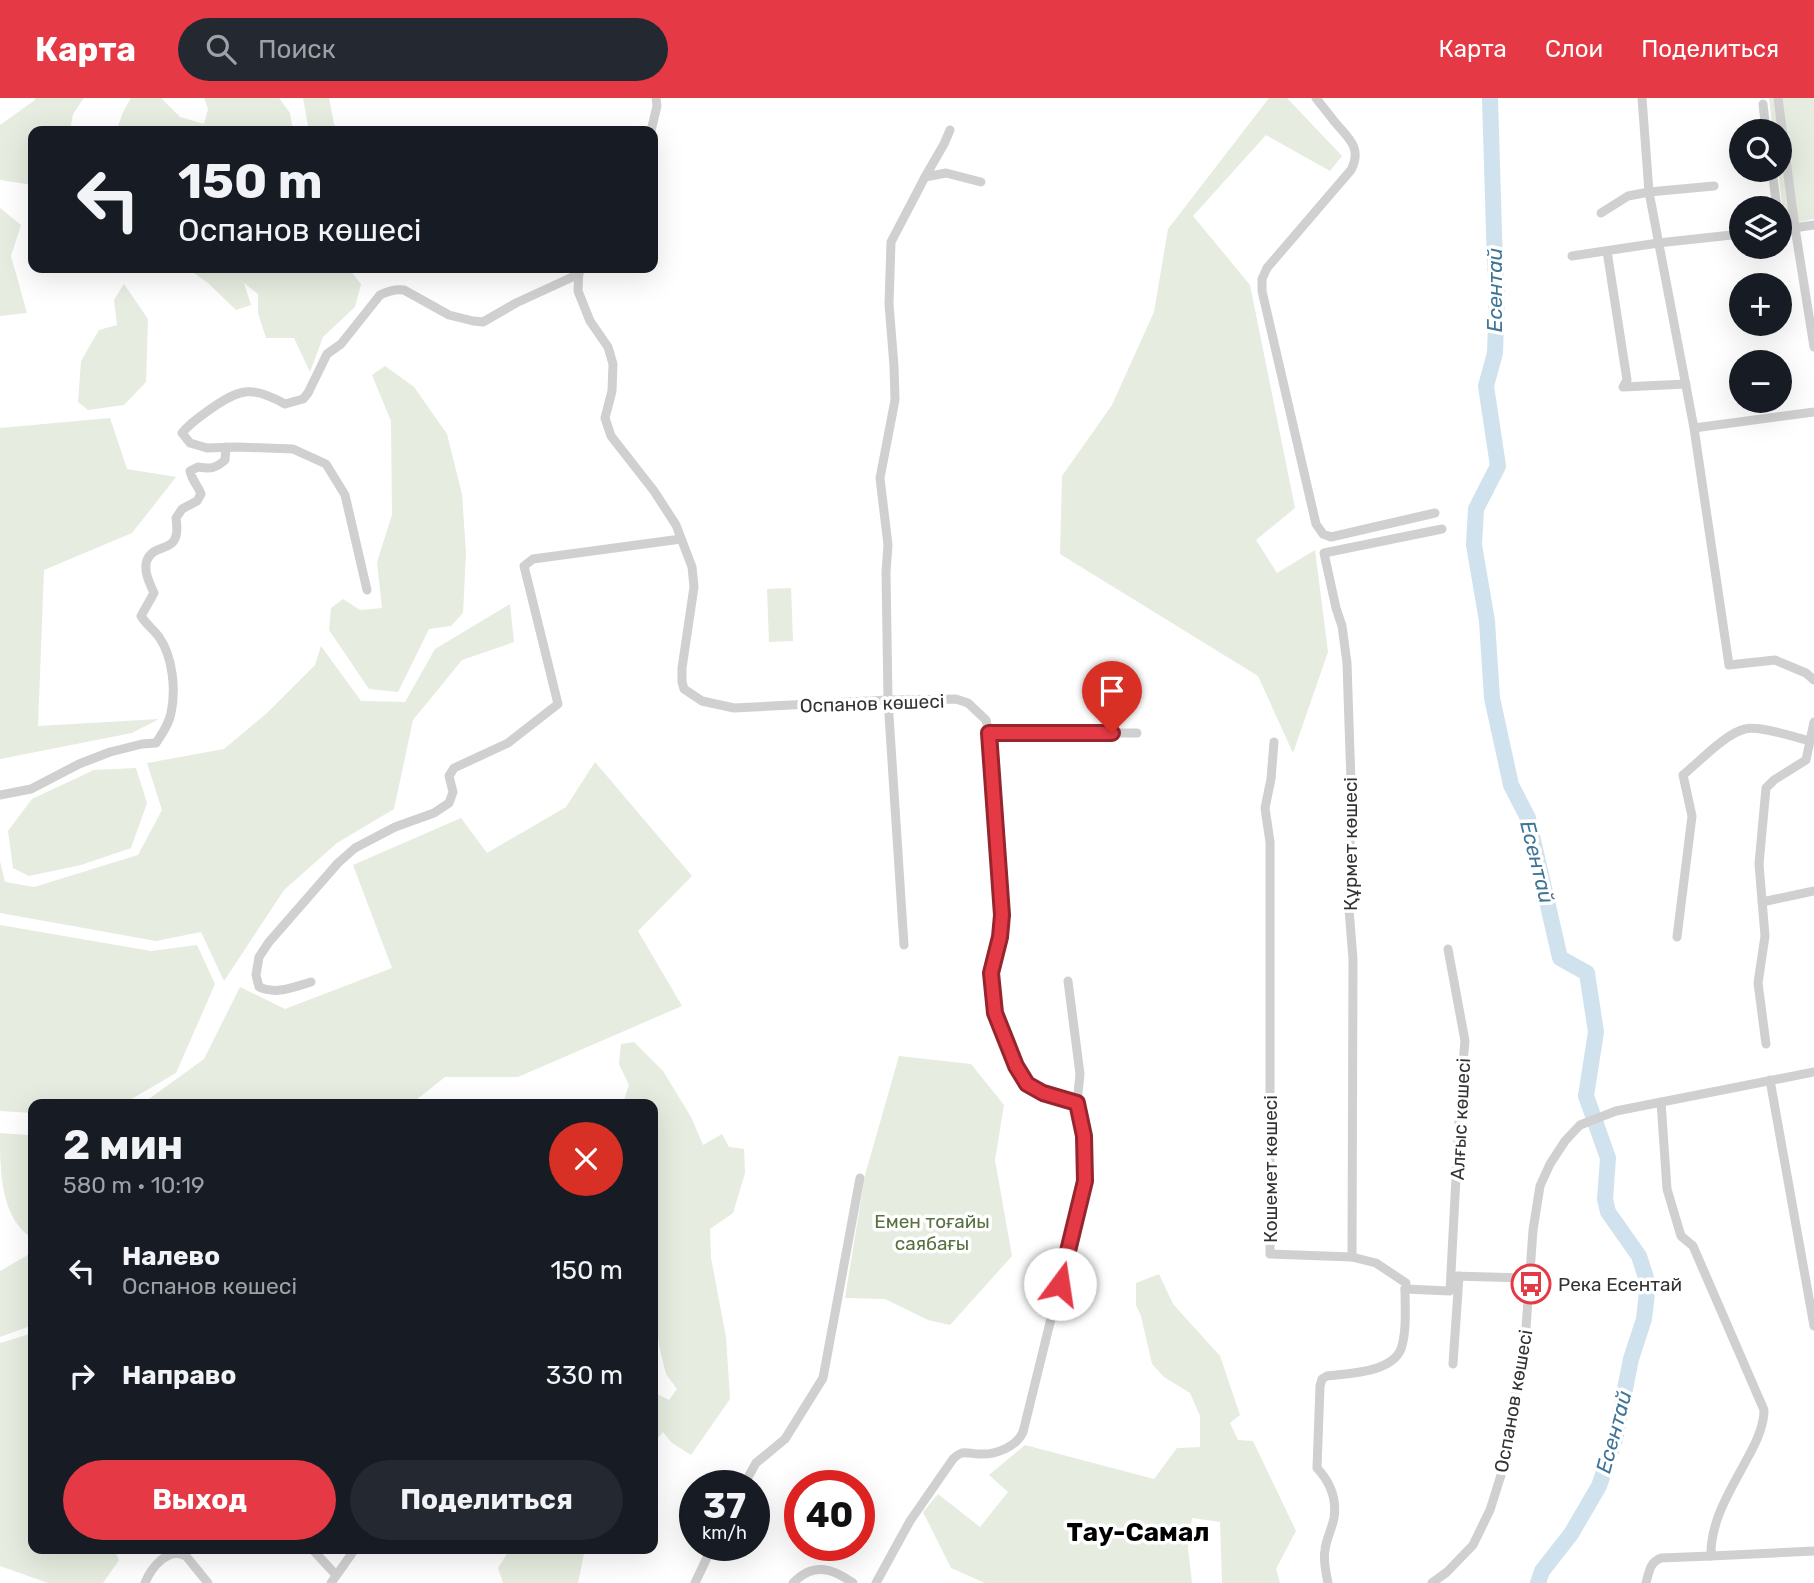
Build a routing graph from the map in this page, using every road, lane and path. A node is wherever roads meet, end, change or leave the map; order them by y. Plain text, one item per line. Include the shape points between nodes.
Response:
1 (656, 98) edge
2 (1316, 98) edge
3 (1642, 98) edge
4 (1779, 98) edge
5 (1763, 104) dead end
6 (1765, 119) edge
7 (652, 126) edge
8 (950, 130) dead end
9 (925, 177) junction
10 (981, 182) dead end
11 (1714, 186) dead end
12 (1649, 192) junction
13 (1601, 213) dead end
14 (1814, 225) edge
15 (1792, 228) edge
16 (1795, 228) junction
17 (1729, 235) edge
18 (1658, 243) junction
19 (1607, 251) junction
20 (1572, 256) dead end
21 (575, 273) edge
22 (579, 273) edge
23 (1814, 346) edge
24 (1686, 384) junction
25 (1814, 412) edge
26 (1694, 428) junction
27 (226, 447) junction
28 (1435, 513) dead end
29 (1442, 530) dead end
30 (681, 539) junction
31 (367, 590) dead end
32 (1814, 680) edge
33 (888, 700) junction
34 (1814, 722) edge
35 (989, 733) junction
36 (1137, 733) dead end
37 (1810, 741) junction
38 (1274, 742) dead end
39 (0, 795) edge
40 (1814, 891) edge
41 (1762, 902) junction
42 (1677, 937) dead end
43 (904, 945) dead end
44 (1448, 949) dead end
45 (1068, 981) dead end
46 (311, 982) dead end
47 (1766, 1044) dead end
48 (1814, 1072) edge
49 (1770, 1080) junction
50 (1661, 1102) junction
51 (1077, 1103) junction
52 (860, 1178) dead end
53 (1352, 1257) junction
54 (1809, 1271) edge
55 (1455, 1276) junction
56 (1529, 1278) junction
57 (1405, 1289) junction
58 (1814, 1326) edge
59 (1453, 1364) dead end
60 (752, 1470) edge
61 (1814, 1551) edge
62 (174, 1554) edge
63 (183, 1554) edge
64 (316, 1554) edge
65 (352, 1554) edge
66 (1711, 1556) junction
67 (705, 1561) edge
68 (334, 1579) edge
69 (145, 1583) edge
70 (208, 1583) edge
71 (695, 1583) edge
72 (793, 1583) edge
73 (853, 1583) edge
74 (876, 1583) edge
75 (1328, 1583) edge
76 (1432, 1583) edge
77 (1646, 1583) edge

1 - 7 street
2 - 28 street via 1352,142 1356,161 1262,279 1316,524 1331,537
3 - 12 street
4 - 16 street
5 - 6 street
8 - 9 street
9 - 10 street via 946,173
9 - 33 street via 891,242 889,303 895,400 880,478 888,545
11 - 12 street
12 - 13 street via 1623,199
12 - 18 street
14 - 16 street
15 - 16 street
16 - 23 street
17 - 18 street
18 - 19 street
18 - 24 street
19 - 20 street
19 - 24 street via 1627,380 1623,387
21 - 27 street via 482,322 449,315 404,290 388,291 327,354 303,399 285,404 262,392 234,394 182,433 190,443
22 - 30 street, Оспанов көшесі via 578,291 613,364 605,418 611,436 654,491
24 - 26 street
25 - 26 street
26 - 32 street via 1729,665 1775,660
27 - 31 street via 293,449 326,464 345,495
27 - 39 street via 225,460 217,468 190,471 201,494 176,518 176,539 146,561 154,593 141,616 168,656 173,688 171,715 163,733 156,743 110,752 31,789
29 - 53 street, Құрмет көшесі via 1324,553 1347,663 1353,959
30 - 33 street, Оспанов көшесі via 694,587 682,668 684,689 702,701 734,708
30 - 46 street via 533,559 524,566 558,704 508,743 454,768 449,776 453,792 449,803 355,848 338,863 259,957 259,987 269,991
33 - 35 street, Оспанов көшесі via 956,699 968,703 986,720
33 - 43 street
34 - 37 street
35 - 36 street
35 - 51 street, Оспанов көшесі via 1002,915 991,973 995,1013 1027,1084
37 - 41 street via 1806,760 1766,788 1759,864
37 - 42 street via 1747,728 1732,733 1683,775 1692,816
38 - 53 street, Кошемет көшесі via 1265,808 1270,842 1270,1254
40 - 41 street
41 - 47 street via 1765,936 1758,983
44 - 55 street, Алғыс көшесі via 1465,1041
45 - 51 street via 1080,1073
48 - 49 street, Оспанов көшесі
49 - 50 street, Оспанов көшесі
49 - 54 street
50 - 56 street, Оспанов көшесі via 1616,1111 1580,1125 1565,1141 1540,1186
50 - 66 street via 1667,1189 1681,1236 1693,1246 1765,1415 1758,1439 1721,1511
51 - 74 street via 1084,1136 1085,1181 1023,1432 1017,1442 995,1452 963,1452 953,1459 910,1521
52 - 60 street via 822,1378 785,1439
53 - 57 street, Кошемет көшесі via 1376,1263 1406,1283
54 - 58 street
55 - 56 street
55 - 57 street, Алғыс көшесі via 1450,1291
55 - 59 street, Алғыс көшесі
56 - 76 street, Оспанов көшесі via 1525,1342 1502,1472 1490,1510 1473,1545
57 - 75 street via 1401,1349 1392,1361 1374,1370 1327,1376 1320,1386 1317,1468 1334,1499 1325,1550
61 - 66 street
62 - 69 street via 153,1567
63 - 70 street
64 - 68 street
65 - 68 street
66 - 77 street via 1656,1560
67 - 71 street
72 - 73 street via 819,1568 837,1572

